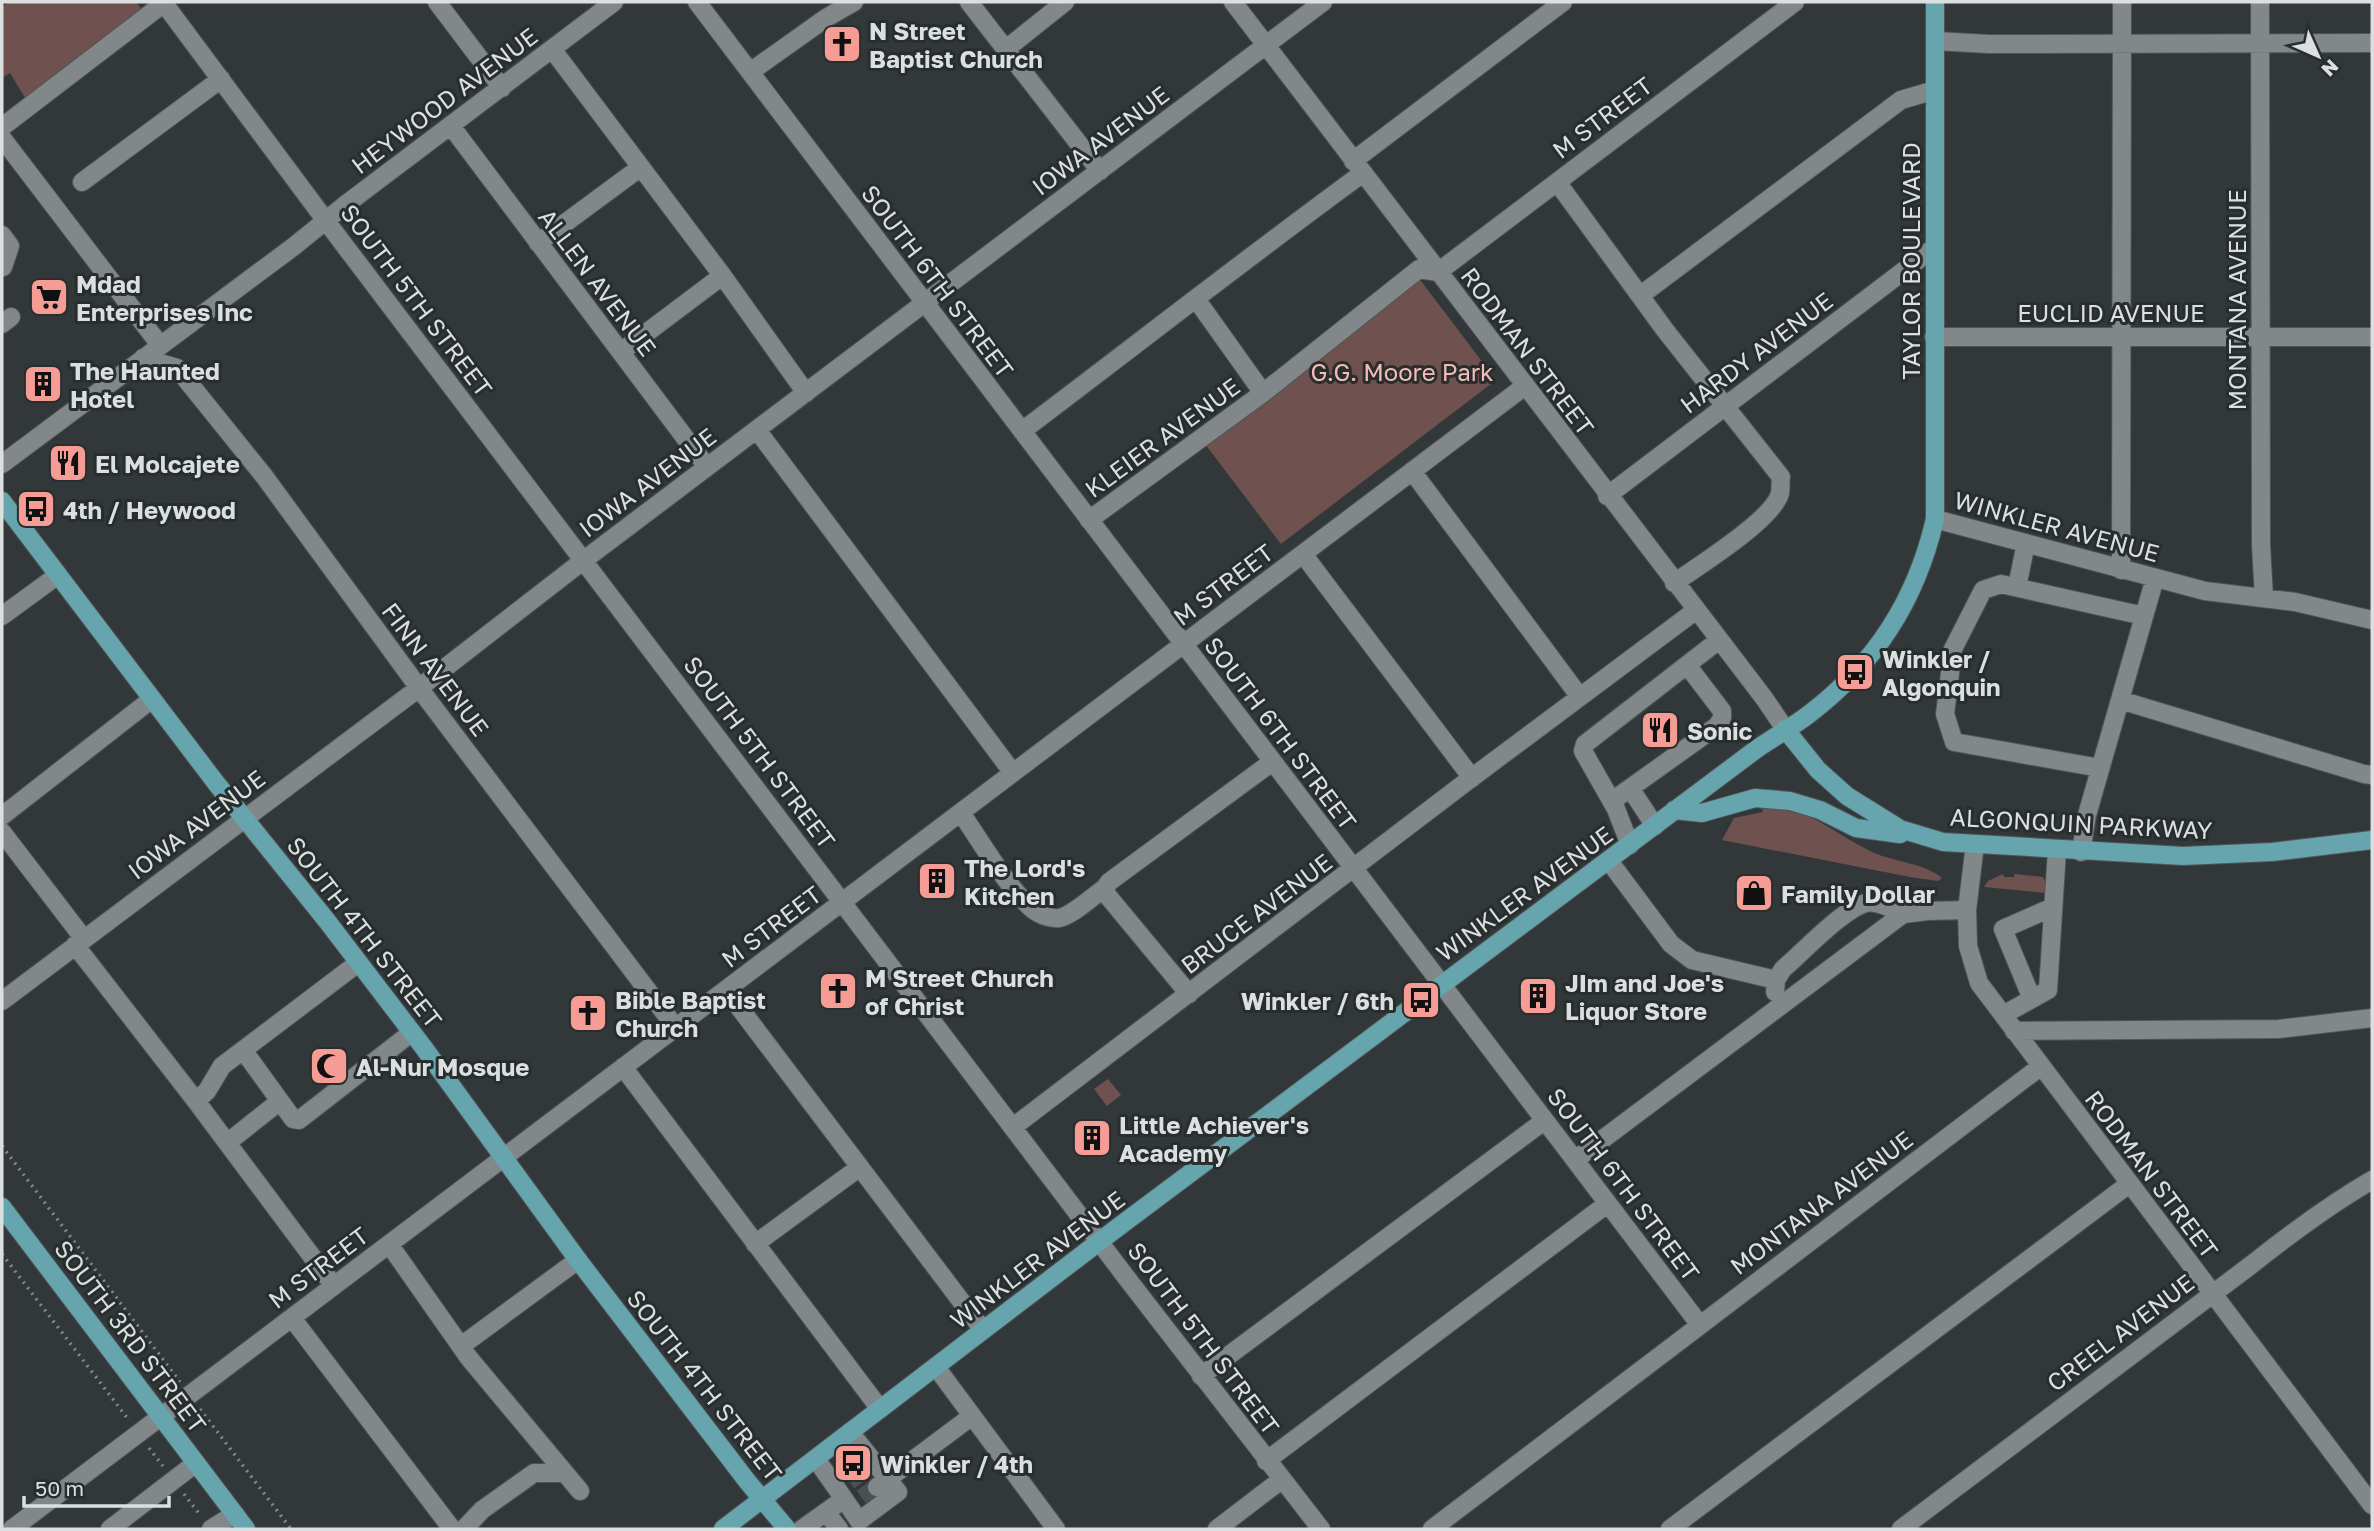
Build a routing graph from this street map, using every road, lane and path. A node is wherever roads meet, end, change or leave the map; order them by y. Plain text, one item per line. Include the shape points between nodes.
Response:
1 (163, 2) edge
2 (437, 2) edge
3 (614, 2) edge
4 (697, 2) edge
5 (853, 2) edge
6 (970, 2) edge
7 (1065, 2) edge
8 (1233, 2) edge
9 (1323, 2) edge
10 (1563, 2) edge
11 (1795, 2) edge
12 (1935, 2) edge
13 (2122, 2) edge
14 (2260, 2) edge
15 (1935, 41) junction
16 (2121, 43) junction
17 (2260, 43) junction
18 (2372, 43) edge
19 (1266, 45) junction
20 (552, 49) junction
21 (1006, 49) junction
22 (750, 72) junction
23 (221, 79) junction
24 (502, 88) junction
25 (1935, 90) junction
26 (450, 126) junction
27 (2, 127) edge
28 (2, 138) edge
29 (641, 167) junction
30 (1358, 167) junction
31 (1100, 171) junction
32 (82, 182) dead end
33 (1557, 182) junction
34 (326, 221) junction
35 (2, 235) edge
36 (538, 243) junction
37 (1935, 247) junction
38 (3, 267) edge
39 (1438, 272) junction
40 (722, 276) junction
41 (1641, 295) junction
42 (1196, 299) junction
43 (924, 303) junction
44 (2120, 337) junction
45 (2261, 337) junction
46 (2372, 337) edge
47 (1934, 338) junction
48 (160, 345) junction
49 (621, 352) junction
50 (144, 358) junction
51 (1525, 386) junction
52 (806, 393) junction
53 (1263, 393) junction
54 (1725, 406) junction
55 (757, 430) junction
56 (1022, 431) junction
57 (2, 464) edge
58 (707, 467) junction
59 (1412, 471) junction
60 (1608, 496) junction
61 (2, 501) edge
62 (1934, 519) junction
63 (1089, 520) junction
64 (2026, 543) junction
65 (1303, 554) junction
66 (584, 560) junction
67 (2122, 569) junction
68 (58, 575) junction
69 (2155, 578) junction
70 (1674, 583) junction
71 (2017, 587) junction
72 (2264, 598) junction
73 (1695, 611) junction
74 (2, 616) edge
75 (2144, 616) junction
76 (2372, 620) edge
77 (1719, 640) junction
78 (1184, 644) junction
79 (1687, 666) junction
80 (419, 688) junction
81 (1580, 697) junction
82 (152, 699) junction
83 (2120, 700) junction
84 (1785, 729) junction
85 (1272, 762) junction
86 (2100, 768) junction
87 (1013, 773) junction
88 (2372, 775) edge
89 (1472, 778) junction
90 (1630, 788) junction
91 (1612, 801) junction
92 (1674, 810) junction
93 (961, 813) junction
94 (2, 816) edge
95 (244, 818) junction
96 (1655, 826) junction
97 (2, 832) edge
98 (1923, 837) junction
99 (2372, 840) edge
100 (1975, 844) junction
101 (1630, 845) junction
102 (2057, 850) junction
103 (2081, 852) junction
104 (1609, 861) junction
105 (1353, 869) junction
106 (1105, 888) junction
107 (842, 902) junction
108 (2053, 907) junction
109 (1967, 910) junction
110 (1903, 914) junction
111 (79, 942) junction
112 (358, 963) junction
113 (1776, 980) junction
114 (1441, 985) junction
115 (726, 989) junction
116 (1189, 993) junction
117 (2032, 999) junction
118 (2, 1001) edge
119 (1779, 1007) junction
120 (2003, 1016) junction
121 (2372, 1018) edge
122 (676, 1028) junction
123 (2014, 1031) junction
124 (411, 1033) junction
125 (243, 1050) junction
126 (2040, 1067) junction
127 (623, 1068) junction
128 (196, 1101) junction
129 (280, 1101) junction
130 (1545, 1121) junction
131 (1013, 1127) junction
132 (227, 1143) junction
133 (2, 1146) edge
134 (502, 1159) junction
135 (1575, 1160) junction
136 (860, 1167) junction
137 (2372, 1180) edge
138 (2129, 1184) junction
139 (1607, 1204) junction
140 (2, 1207) edge
141 (1100, 1241) junction
142 (389, 1244) junction
143 (755, 1244) junction
144 (2, 1254) edge
145 (578, 1260) junction
146 (334, 1286) junction
147 (2212, 1293) junction
148 (292, 1318) junction
149 (1700, 1325) junction
150 (983, 1330) junction
151 (461, 1346) junction
152 (936, 1367) junction
153 (1201, 1376) junction
154 (181, 1384) dead end
155 (200, 1409) dead end
156 (880, 1409) junction
157 (204, 1415) junction
158 (972, 1416) junction
159 (161, 1418) junction
160 (130, 1423) dead end
161 (194, 1423) dead end
162 (850, 1432) junction
163 (163, 1447) dead end
164 (154, 1454) dead end
165 (816, 1459) junction
166 (1266, 1461) junction
167 (196, 1462) junction
168 (564, 1473) junction
169 (1281, 1480) junction
170 (882, 1483) junction
171 (580, 1491) dead end
172 (849, 1495) junction
173 (763, 1500) junction
174 (2372, 1505) edge
175 (826, 1512) junction
176 (234, 1514) junction
177 (12, 1529) edge
178 (110, 1529) edge
179 (211, 1529) edge
180 (246, 1529) edge
181 (291, 1529) edge
182 (452, 1529) edge
183 (464, 1529) edge
184 (723, 1529) edge
185 (787, 1529) edge
186 (802, 1529) edge
187 (839, 1529) edge
188 (1056, 1529) edge
189 (1217, 1529) edge
190 (1321, 1529) edge
191 (1432, 1529) edge
192 (1670, 1529) edge
193 (1901, 1529) edge

1 - 23 street, SOUTH 5TH STREET
1 - 27 street
2 - 24 street
3 - 20 street, HEYWOOD AVENUE
4 - 22 street, SOUTH 6TH STREET
5 - 22 street
6 - 21 street
7 - 21 street
8 - 19 street, RODMAN STREET
9 - 19 street, IOWA AVENUE
10 - 30 street
11 - 33 street, M STREET
12 - 15 main road, TAYLOR BOULEVARD
13 - 16 street
14 - 17 street, MONTANA AVENUE
15 - 16 street
15 - 25 main road, TAYLOR BOULEVARD
16 - 17 street
16 - 44 street
17 - 18 street
17 - 45 street, MONTANA AVENUE
19 - 30 street, RODMAN STREET
19 - 31 street, IOWA AVENUE
20 - 24 street, HEYWOOD AVENUE
20 - 29 street
21 - 31 street
22 - 43 street, SOUTH 6TH STREET
23 - 32 street
23 - 34 street, SOUTH 5TH STREET
24 - 26 street, HEYWOOD AVENUE
25 - 37 main road, TAYLOR BOULEVARD
25 - 41 street via 1901,100
26 - 34 street, HEYWOOD AVENUE
26 - 36 street, ALLEN AVENUE
28 - 48 street
29 - 36 street
29 - 40 street
30 - 39 street, RODMAN STREET
30 - 42 street
31 - 43 street, IOWA AVENUE
33 - 39 street, M STREET
33 - 41 street
34 - 48 street, HEYWOOD AVENUE
34 - 66 street, SOUTH 5TH STREET
35 - 38 street via 10,246
36 - 49 street, ALLEN AVENUE
37 - 47 main road, TAYLOR BOULEVARD
37 - 54 street, HARDY AVENUE
39 - 51 street, RODMAN STREET
39 - 53 street, KLEIER AVENUE via 1419,269
40 - 49 street
40 - 52 street
41 - 54 street
42 - 53 street, KLEIER AVENUE
42 - 56 street
43 - 52 street, IOWA AVENUE
43 - 56 street, SOUTH 6TH STREET
44 - 45 street, EUCLID AVENUE
44 - 47 street, EUCLID AVENUE
44 - 67 street
45 - 46 street, EUCLID AVENUE
45 - 72 street, MONTANA AVENUE
47 - 62 main road, TAYLOR BOULEVARD
48 - 50 street, HEYWOOD AVENUE
49 - 58 street, ALLEN AVENUE
50 - 57 street, HEYWOOD AVENUE
50 - 80 street, FINN AVENUE via 177,369 264,476
51 - 59 street, M STREET
51 - 60 street, RODMAN STREET
52 - 55 street, IOWA AVENUE
53 - 63 street, KLEIER AVENUE
54 - 60 street, HARDY AVENUE
54 - 70 street via 1781,477 1780,494 1754,526
55 - 58 street, IOWA AVENUE
55 - 87 street
56 - 63 street, SOUTH 6TH STREET
58 - 66 street, IOWA AVENUE
59 - 65 street, M STREET
59 - 81 street
60 - 70 street, RODMAN STREET
61 - 68 main road, SOUTH 4TH STREET
62 - 64 street, WINKLER AVENUE
62 - 84 main road, WINKLER AVENUE via 1917,578 1883,641 1830,696
63 - 78 street, SOUTH 6TH STREET
64 - 67 street, WINKLER AVENUE
64 - 71 street
65 - 78 street, M STREET
65 - 89 street
66 - 80 street, IOWA AVENUE
66 - 107 street, SOUTH 5TH STREET
67 - 69 street, WINKLER AVENUE
68 - 74 street
68 - 82 main road, SOUTH 4TH STREET
69 - 72 street, WINKLER AVENUE via 2226,595
69 - 75 street
70 - 73 street, RODMAN STREET
71 - 75 street
71 - 86 street via 2001,584 1983,590 1953,649 1945,714 1954,742
72 - 76 street, WINKLER AVENUE
73 - 77 street, RODMAN STREET
73 - 81 street, BRUCE AVENUE
75 - 83 street
77 - 79 street
77 - 84 street, RODMAN STREET
78 - 85 street, SOUTH 6TH STREET
78 - 87 street, M STREET
79 - 90 street via 1722,718
79 - 91 street via 1585,744 1583,751
80 - 95 street, IOWA AVENUE
80 - 122 street, FINN AVENUE
81 - 89 street, BRUCE AVENUE
82 - 94 street
82 - 95 main road, SOUTH 4TH STREET
83 - 86 street
83 - 88 street
84 - 92 main road, WINKLER AVENUE
84 - 98 main road, ALGONQUIN PARKWAY via 1818,770 1847,796 1879,818
85 - 105 street, SOUTH 6TH STREET
85 - 106 street
86 - 103 street
87 - 93 street, M STREET
89 - 105 street, BRUCE AVENUE
90 - 91 street
90 - 96 street
91 - 101 street
92 - 96 main road, WINKLER AVENUE
92 - 98 main road via 1702,814 1755,797 1820,810 1856,828
93 - 106 street via 1011,884 1043,916 1066,915
93 - 107 street, M STREET
95 - 111 street, IOWA AVENUE
95 - 112 main road, SOUTH 4TH STREET
96 - 101 main road, WINKLER AVENUE
97 - 111 street
98 - 100 main road, ALGONQUIN PARKWAY
99 - 103 main road, ALGONQUIN PARKWAY via 2272,852 2183,856
100 - 102 main road, ALGONQUIN PARKWAY
100 - 109 street, RODMAN STREET
101 - 104 main road, WINKLER AVENUE
102 - 103 main road, ALGONQUIN PARKWAY
102 - 108 street
104 - 113 street via 1671,944 1692,960
104 - 114 main road, WINKLER AVENUE
105 - 114 street, SOUTH 6TH STREET
105 - 116 street, BRUCE AVENUE
106 - 116 street
107 - 115 street, M STREET
107 - 131 street, SOUTH 5TH STREET
108 - 117 street via 2048,990
108 - 117 street via 2003,929
109 - 110 street
109 - 120 street, RODMAN STREET via 1968,946 1979,983
110 - 113 street via 1868,902 1849,911
110 - 119 street
111 - 118 street, IOWA AVENUE
111 - 128 street
112 - 124 main road, SOUTH 4TH STREET
112 - 125 street
113 - 119 street
114 - 130 street, SOUTH 6TH STREET
114 - 141 main road, WINKLER AVENUE
115 - 122 street, M STREET
115 - 136 street
116 - 131 street, BRUCE AVENUE
117 - 120 street
119 - 135 street
120 - 123 street, RODMAN STREET
121 - 123 street via 2279,1029
122 - 127 street, M STREET
123 - 126 street, RODMAN STREET
124 - 129 street via 299,1119 293,1119
124 - 134 main road, SOUTH 4TH STREET
125 - 128 street via 222,1066
125 - 129 street
126 - 138 street, RODMAN STREET
126 - 149 street, MONTANA AVENUE
127 - 134 street, M STREET
127 - 143 street
128 - 132 street
129 - 132 street
130 - 135 street, SOUTH 6TH STREET
130 - 153 street
131 - 141 street, SOUTH 5TH STREET
132 - 146 street
133 - 154 path
134 - 142 street, M STREET
134 - 145 main road, SOUTH 4TH STREET
135 - 139 street, SOUTH 6TH STREET
136 - 143 street
136 - 150 street
137 - 147 street, CREEL AVENUE via 2301,1225
138 - 147 street, RODMAN STREET
138 - 192 street
139 - 149 street, SOUTH 6TH STREET
139 - 166 street
140 - 159 main road, SOUTH 3RD STREET
141 - 150 main road, WINKLER AVENUE
141 - 153 street, SOUTH 5TH STREET
142 - 146 street, M STREET
142 - 151 street
143 - 156 street
144 - 160 path
145 - 151 street
145 - 173 main road, SOUTH 4TH STREET
146 - 148 street, M STREET
147 - 174 street, RODMAN STREET
147 - 193 street, CREEL AVENUE
148 - 159 street, M STREET
148 - 182 street
149 - 191 street, MONTANA AVENUE
150 - 152 main road, WINKLER AVENUE
151 - 168 street
152 - 156 main road, WINKLER AVENUE
152 - 158 street
153 - 166 street, SOUTH 5TH STREET
155 - 157 path
156 - 162 main road, WINKLER AVENUE
157 - 161 path
157 - 181 path
158 - 170 street
158 - 188 street
159 - 167 main road, SOUTH 3RD STREET
159 - 177 street, M STREET
162 - 165 main road, WINKLER AVENUE
162 - 170 street
163 - 164 path
165 - 172 street
165 - 173 main road, WINKLER AVENUE
166 - 169 street, SOUTH 5TH STREET
167 - 176 main road, SOUTH 3RD STREET
167 - 178 street
168 - 171 street
168 - 183 street via 534,1473 482,1510
169 - 189 street
169 - 190 street, SOUTH 5TH STREET
170 - 172 street via 898,1492 859,1521
172 - 175 street
173 - 184 main road, WINKLER AVENUE
173 - 185 main road, SOUTH 4TH STREET
175 - 186 street
175 - 187 street
176 - 179 street
176 - 180 main road, SOUTH 3RD STREET

